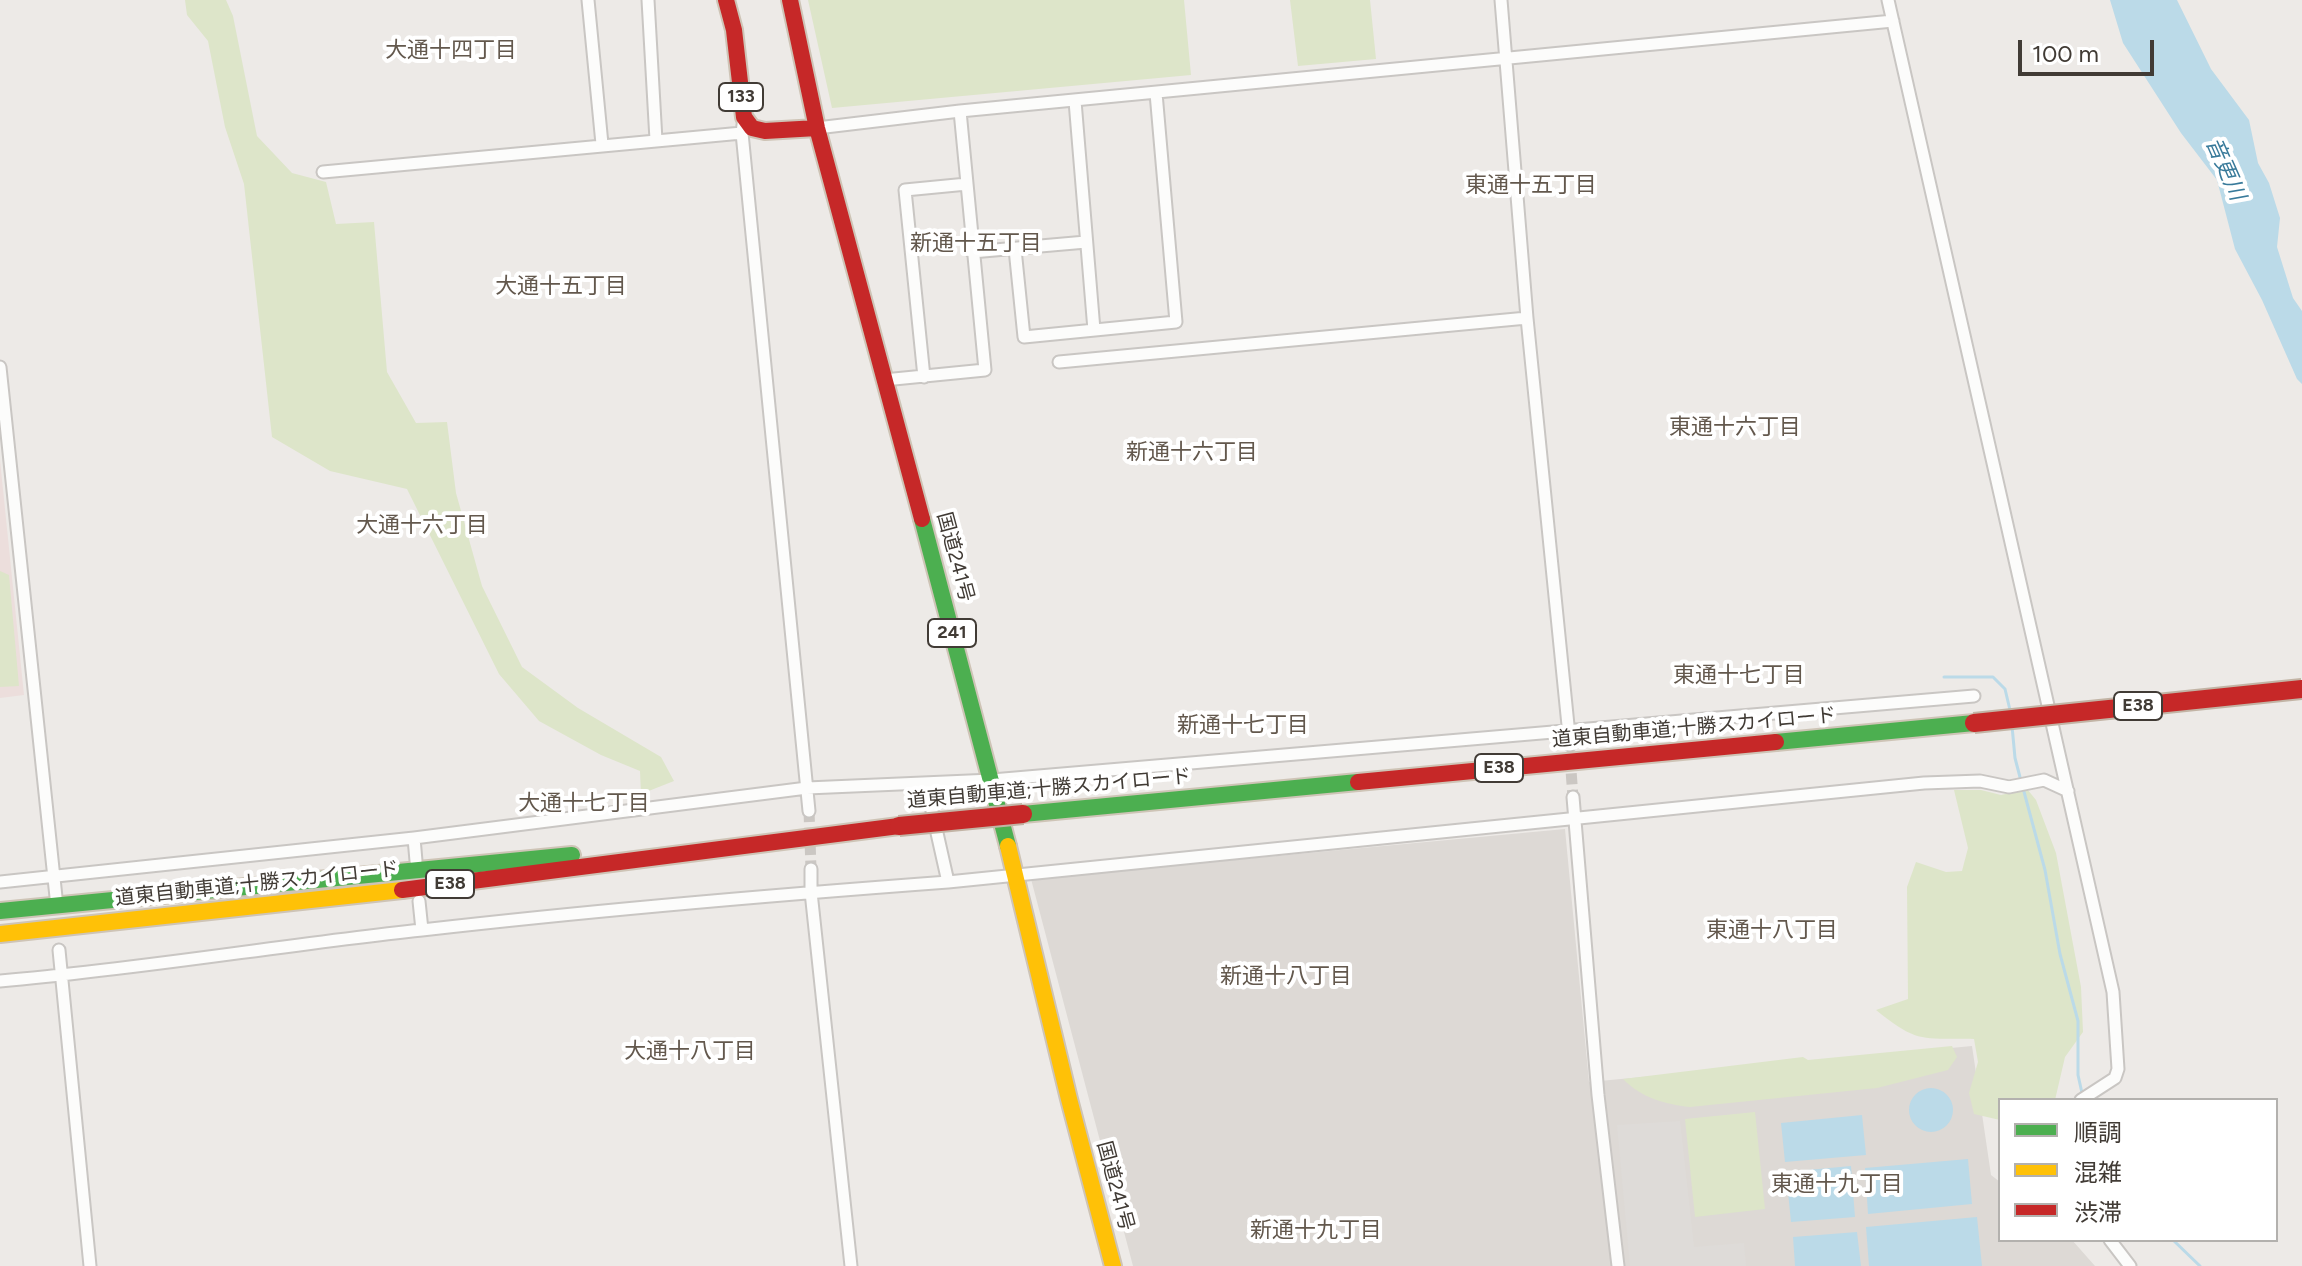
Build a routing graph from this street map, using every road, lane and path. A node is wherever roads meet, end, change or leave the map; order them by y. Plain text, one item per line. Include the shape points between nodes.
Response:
1 (588, 0) edge
2 (648, 0) edge
3 (726, 0) edge
4 (790, 0) edge
5 (1501, 0) edge
6 (1888, 0) edge
7 (1893, 21) junction
8 (1507, 58) junction
9 (1156, 93) junction
10 (1075, 101) junction
11 (960, 111) junction
12 (743, 125) junction
13 (817, 128) junction
14 (656, 140) junction
15 (602, 144) junction
16 (323, 172) dead end
17 (967, 184) junction
18 (1086, 242) junction
19 (1015, 249) junction
20 (972, 252) junction
21 (1527, 318) junction
22 (1094, 330) junction
23 (1059, 362) dead end
24 (0, 367) edge
25 (924, 377) junction
26 (884, 380) junction
27 (4, 437) edge
28 (2302, 689) edge
29 (1974, 696) dead end
30 (1569, 731) junction
31 (1570, 745) tunnel mouth
32 (992, 780) junction
33 (926, 784) junction
34 (807, 788) junction
35 (2068, 791) junction
36 (1573, 797) tunnel mouth
37 (809, 811) tunnel mouth
38 (1574, 819) junction
39 (899, 826) junction
40 (414, 838) junction
41 (416, 861) dead end
42 (811, 869) tunnel mouth
43 (1014, 874) junction
44 (54, 877) junction
45 (0, 882) edge
46 (948, 882) junction
47 (811, 892) junction
48 (56, 897) dead end
49 (419, 901) dead end
50 (0, 911) edge
51 (422, 930) junction
52 (0, 934) edge
53 (59, 950) dead end
54 (62, 976) junction
55 (0, 981) edge
56 (2084, 1098) edge
57 (2112, 1242) edge
58 (90, 1266) edge
59 (851, 1266) edge
60 (1113, 1266) edge
61 (1618, 1266) edge
62 (2130, 1266) edge

1 - 15 street
2 - 14 street
3 - 12 main road, 133
4 - 13 main road, 国道241号 / 241
5 - 8 street
6 - 7 street
7 - 8 street
7 - 35 street
8 - 9 street
8 - 21 street
9 - 10 street
9 - 22 street via 1176,322
10 - 11 street
10 - 18 street
11 - 13 street
11 - 17 street
12 - 13 main road, 133 via 765,131
12 - 14 street
12 - 34 street
13 - 26 main road, 国道241号 / 241
14 - 15 street
15 - 16 street
17 - 20 street
17 - 25 street via 905,190
18 - 19 street
18 - 22 street
19 - 20 street
19 - 22 street via 1024,337
20 - 25 street via 985,370
21 - 23 street
21 - 30 street
24 - 27 street
25 - 26 street
26 - 32 main road, 国道241号 / 241
27 - 44 street
28 - 39 main road, 道東自動車道;十勝スカイロード / E38, bridge
29 - 30 street
30 - 31 street
30 - 32 street
32 - 33 street
32 - 43 main road, 国道241号 / 241
33 - 34 street
33 - 46 street
34 - 37 street
34 - 40 street
35 - 38 street via 2044,780 2009,787 1980,781 1924,783
35 - 56 street via 2113,992 2118,1069 2111,1083
36 - 38 street
38 - 43 street
38 - 61 street
39 - 50 main road, 道東自動車道;十勝スカイロード / E38
39 - 52 main road, 道東自動車道;十勝スカイロード / E38 via 384,892
40 - 41 street
40 - 44 street
42 - 47 street
43 - 46 street
43 - 60 main road, 国道241号 / 241
44 - 45 street
44 - 48 street
46 - 47 street
47 - 51 street
47 - 59 street
49 - 51 street
51 - 54 street
53 - 54 street
54 - 55 street
54 - 58 street
57 - 62 street

